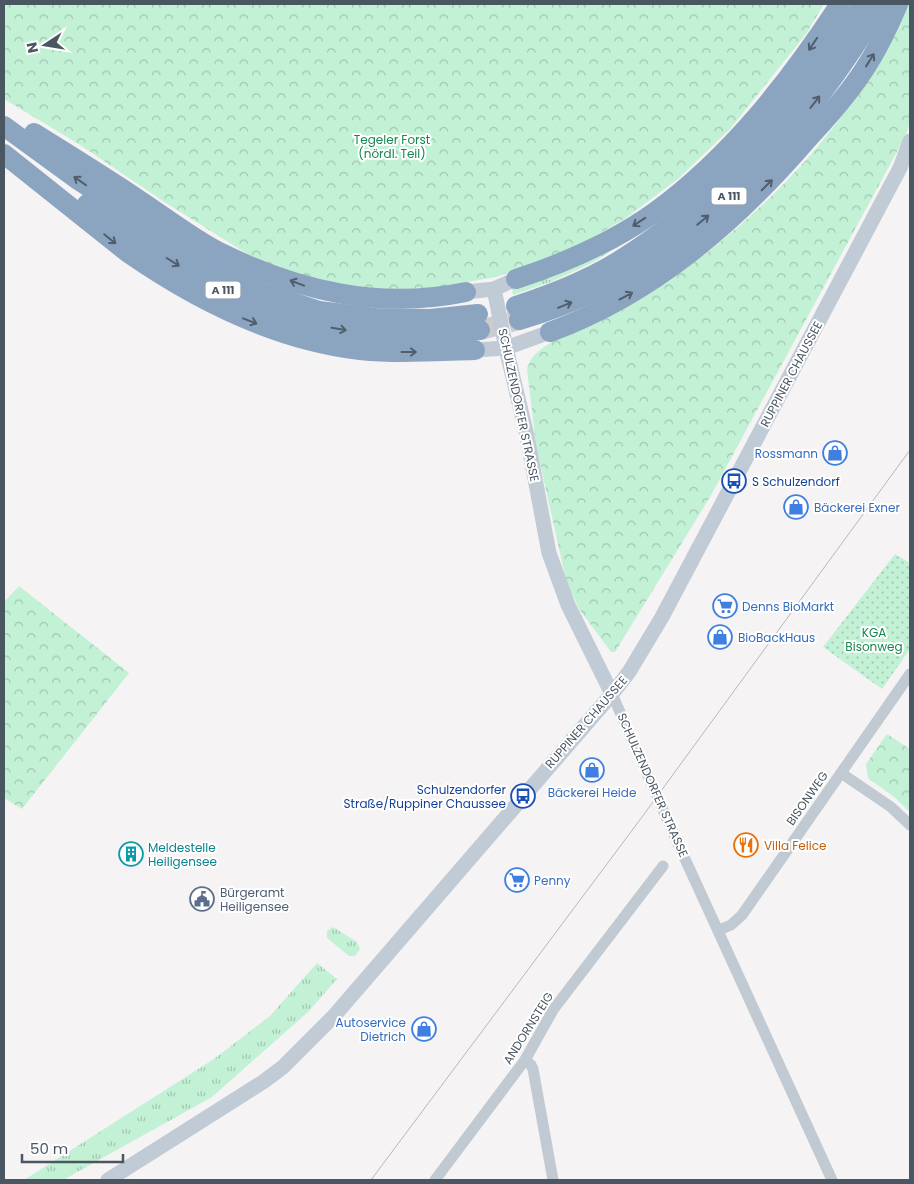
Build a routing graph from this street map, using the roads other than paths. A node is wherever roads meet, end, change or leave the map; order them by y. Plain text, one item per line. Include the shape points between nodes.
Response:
1 (840, 4) edge
2 (863, 4) edge
3 (881, 4) edge
4 (898, 4) edge
5 (4, 114) edge
6 (4, 126) edge
7 (910, 141) edge
8 (4, 145) edge
9 (4, 154) edge
10 (516, 279) joint
11 (466, 292) joint
12 (495, 294) junction
13 (550, 332) joint
14 (505, 341) junction
15 (475, 350) joint
16 (910, 674) edge
17 (612, 694) junction
18 (841, 773) junction
19 (910, 825) edge
20 (663, 866) dead end
21 (719, 930) junction
22 (525, 1060) junction
23 (108, 1180) edge
24 (435, 1180) edge
25 (553, 1180) edge
26 (832, 1180) edge

1 -> 10 highway via 777,93 726,150 692,181 654,212 600,245
2 -> 3 highway, A 111 via 796,100 728,177 655,238 616,263 518,313 547,312 581,299 625,276 711,213 756,170 805,115 856,45
13 -> 4 highway via 574,323 650,282 744,208 781,170 856,81 875,52
11 -> 5 highway via 416,300 359,297 309,288 219,251
8 -> 6 highway, A 111 via 142,243 214,286 274,312 322,326 378,334 432,335 479,322 375,318 319,311 262,292 175,245
7 - 17 main road, RUPPINER CHAUSSEE via 900,168 662,617
9 -> 15 highway via 126,252 186,290 249,321 298,337 360,350
10 - 12 main road
11 - 12 main road
12 - 14 main road, SCHULZENDORFER STRASSE
13 - 14 main road
14 - 15 main road via 491,350
14 - 17 main road, SCHULZENDORFER STRASSE via 549,553 568,605
16 - 18 street, BISONWEG
17 - 21 street, SCHULZENDORFER STRASSE
17 - 23 main road, RUPPINER CHAUSSEE via 307,1044 263,1082
18 - 19 street via 891,807
18 - 21 street, BISONWEG via 742,915
20 - 22 street, ANDORNSTEIG via 553,1010
21 - 26 street, SCHULZENDORFER STRASSE
22 - 24 street, ANDORNSTEIG
22 - 25 street via 533,1069

